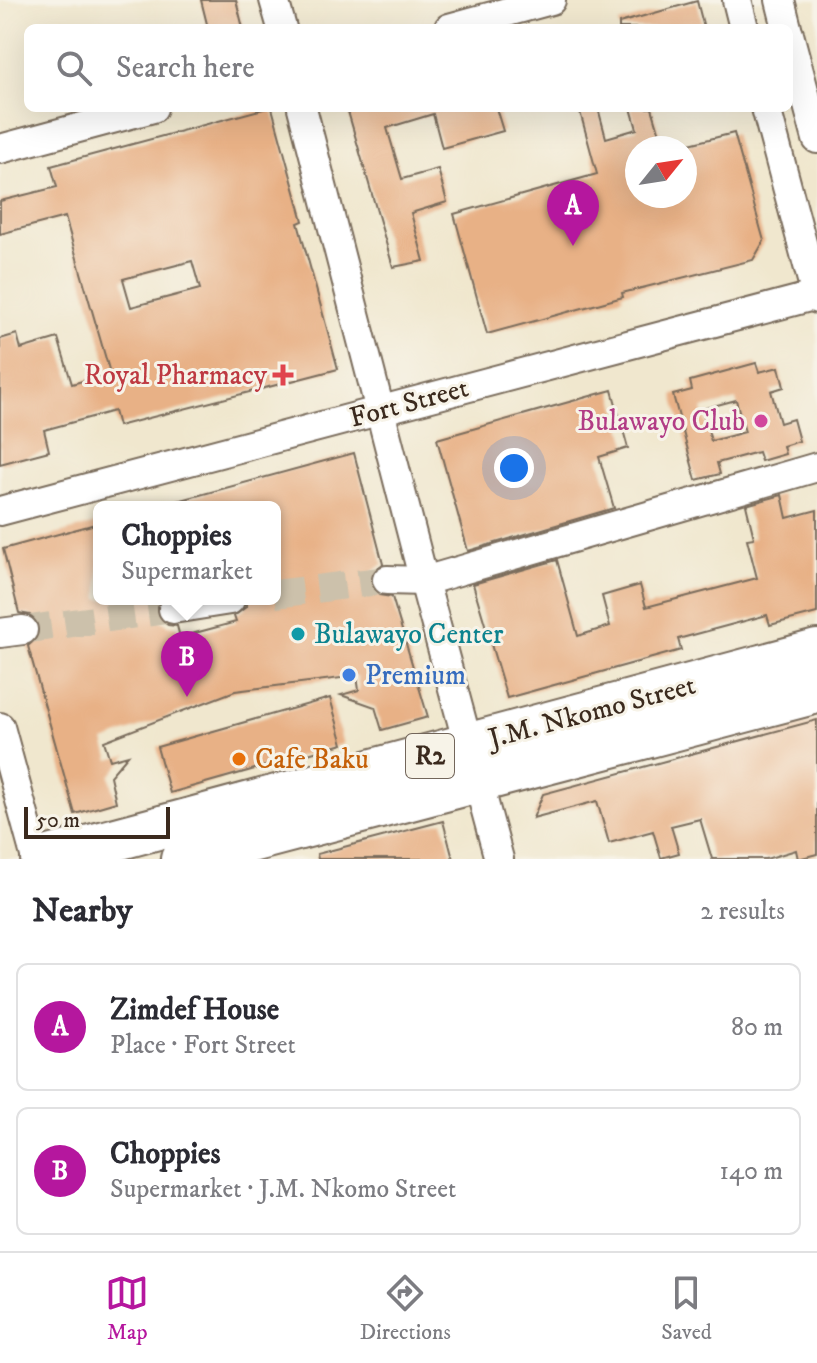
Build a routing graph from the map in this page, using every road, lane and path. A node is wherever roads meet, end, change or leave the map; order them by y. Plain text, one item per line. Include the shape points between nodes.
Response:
1 (274, 0) edge
2 (551, 0) edge
3 (737, 0) edge
4 (780, 0) edge
5 (281, 24) edge
6 (464, 24) edge
7 (743, 24) edge
8 (786, 24) edge
9 (793, 49) edge
10 (138, 112) edge
11 (303, 112) edge
12 (767, 112) edge
13 (817, 139) edge
14 (0, 149) edge
15 (817, 296) edge
16 (380, 411) junction
17 (817, 467) edge
18 (0, 511) edge
19 (387, 580) tunnel mouth
20 (424, 581) junction
21 (198, 605) edge
22 (173, 609) tunnel mouth
23 (817, 651) edge
24 (817, 692) edge
25 (0, 727) edge
26 (474, 763) junction
27 (36, 859) edge
28 (42, 859) edge
29 (182, 859) edge
30 (499, 859) edge

1 - 5 street
2 - 6 street
3 - 7 street
4 - 8 street
9 - 13 street
10 - 14 street
11 - 16 street
12 - 15 street
15 - 16 street, Fort Street
16 - 18 street, Fort Street
16 - 20 street
17 - 20 street
19 - 20 street
20 - 26 street
21 - 22 street
23 - 26 highway, J.M. Nkomo Street / R2
24 - 26 highway, J.M. Nkomo Street / R2
25 - 27 street
26 - 28 highway, J.M. Nkomo Street / R2
26 - 29 highway, J.M. Nkomo Street / R2
26 - 30 street

